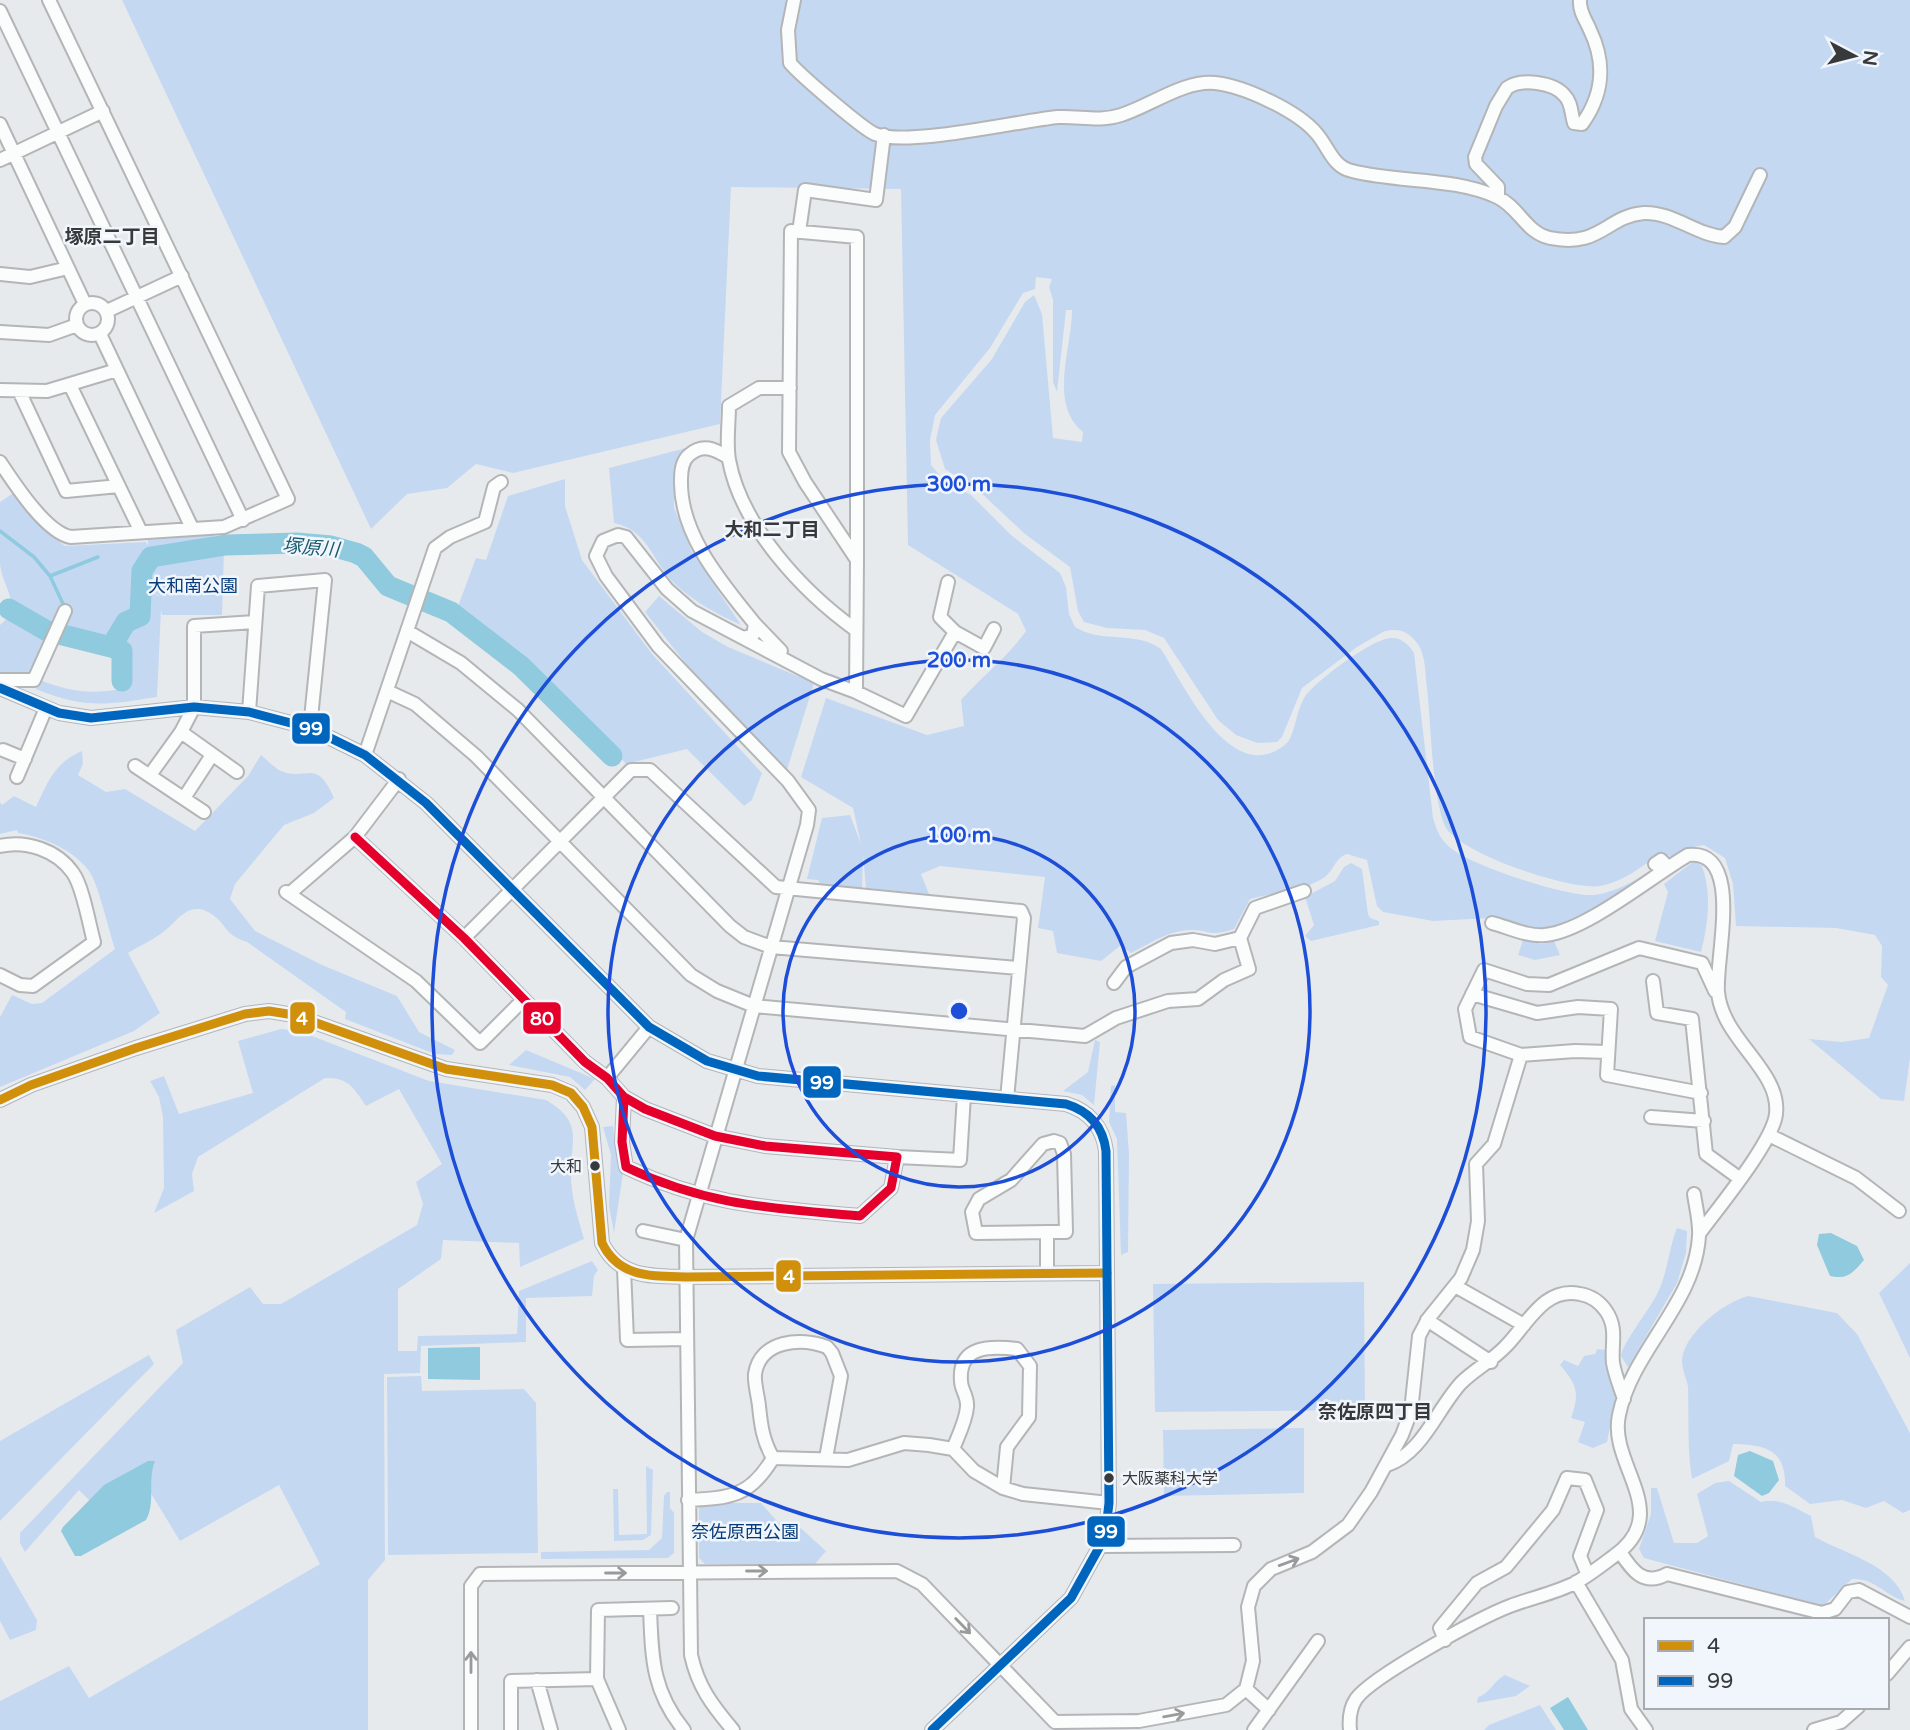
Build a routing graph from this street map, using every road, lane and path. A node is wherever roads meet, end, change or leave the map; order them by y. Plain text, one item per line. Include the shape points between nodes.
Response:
1 (49, 0) edge
2 (793, 0) edge
3 (1580, 0) edge
4 (0, 11) edge
5 (103, 111) junction
6 (0, 124) edge
7 (57, 133) junction
8 (884, 135) junction
9 (14, 153) junction
10 (0, 160) edge
11 (1760, 174) dead end
12 (1498, 197) junction
13 (799, 232) junction
14 (68, 268) junction
15 (0, 274) edge
16 (182, 276) junction
17 (136, 297) junction
18 (85, 304) junction
19 (107, 311) junction
20 (77, 326) junction
21 (0, 332) edge
22 (100, 334) junction
23 (117, 370) junction
24 (71, 387) junction
25 (790, 388) junction
26 (0, 390) edge
27 (20, 393) junction
28 (728, 457) junction
29 (0, 462) edge
30 (501, 482) dead end
31 (119, 486) junction
32 (243, 520) junction
33 (192, 528) junction
34 (141, 532) junction
35 (857, 560) junction
36 (948, 582) dead end
37 (65, 611) dead end
38 (255, 622) junction
39 (755, 624) junction
40 (994, 629) dead end
41 (856, 630) junction
42 (407, 631) junction
43 (955, 632) junction
44 (744, 638) junction
45 (802, 668) junction
46 (0, 680) edge
47 (0, 688) edge
48 (387, 691) junction
49 (856, 692) junction
50 (194, 707) junction
51 (46, 708) junction
52 (250, 712) junction
53 (310, 728) junction
54 (181, 732) junction
55 (3, 750) dead end
56 (212, 755) junction
57 (365, 755) junction
58 (25, 759) junction
59 (135, 766) dead end
60 (237, 772) dead end
61 (150, 775) junction
62 (17, 778) dead end
63 (399, 779) junction
64 (184, 798) junction
65 (603, 798) junction
66 (204, 812) dead end
67 (355, 836) junction
68 (560, 841) junction
69 (0, 846) edge
70 (1655, 864) dead end
71 (1668, 866) junction
72 (512, 889) junction
73 (788, 891) junction
74 (1304, 891) dead end
75 (1492, 923) dead end
76 (464, 937) junction
77 (1240, 938) junction
78 (771, 947) junction
79 (1019, 968) junction
80 (0, 975) edge
81 (1653, 981) dead end
82 (1114, 983) dead end
83 (1472, 994) junction
84 (523, 1000) junction
85 (1719, 1001) junction
86 (754, 1006) junction
87 (649, 1027) junction
88 (1014, 1031) junction
89 (1608, 1052) junction
90 (1521, 1055) junction
91 (734, 1072) junction
92 (607, 1078) junction
93 (1701, 1093) junction
94 (964, 1095) junction
95 (624, 1097) junction
96 (1007, 1099) junction
97 (0, 1100) edge
98 (1651, 1116) dead end
99 (1704, 1121) junction
100 (1769, 1135) junction
101 (715, 1136) junction
102 (897, 1157) junction
103 (1739, 1178) junction
104 (1694, 1194) dead end
105 (698, 1196) junction
106 (1899, 1211) dead end
107 (643, 1231) dead end
108 (1047, 1232) junction
109 (1699, 1234) junction
110 (686, 1240) junction
111 (624, 1269) junction
112 (1047, 1272) junction
113 (1107, 1273) junction
114 (686, 1277) junction
115 (1455, 1286) junction
116 (1427, 1321) junction
117 (1524, 1325) junction
118 (686, 1339) junction
119 (1490, 1362) junction
120 (1624, 1399) junction
121 (953, 1449) junction
122 (773, 1458) junction
123 (826, 1458) junction
124 (1387, 1465) junction
125 (1003, 1488) junction
126 (688, 1500) junction
127 (1109, 1503) junction
128 (1234, 1545) dead end
129 (1101, 1546) junction
130 (1620, 1552) junction
131 (689, 1573) junction
132 (1587, 1573) junction
133 (1576, 1582) junction
134 (672, 1608) dead end
135 (650, 1609) junction
136 (1910, 1617) edge
137 (1445, 1640) junction
138 (1318, 1641) dead end
139 (1910, 1647) edge
140 (1001, 1665) junction
141 (1889, 1672) edge
142 (597, 1679) junction
143 (537, 1681) junction
144 (1246, 1689) junction
145 (1856, 1709) edge
146 (1269, 1710) junction
147 (1054, 1726) edge
148 (471, 1730) edge
149 (511, 1730) edge
150 (551, 1730) edge
151 (619, 1730) edge
152 (684, 1730) edge
153 (733, 1730) edge
154 (932, 1730) edge
155 (1255, 1730) edge
156 (1350, 1730) edge
157 (1646, 1730) edge
158 (1814, 1730) edge

1 - 5 street
2 - 8 street via 788,30 790,63 874,134
3 - 12 street via 1579,8 1597,46 1601,78 1596,104 1583,124 1578,124 1558,89 1527,82 1507,88 1475,157 1497,187
4 - 7 street
5 - 7 street
5 - 16 street
6 - 9 street
7 - 9 street
7 - 17 street
8 - 12 street via 932,135 1062,117 1103,119 1199,83 1217,83 1295,115 1317,133 1338,166 1352,172 1469,187
8 - 13 street via 876,200 805,190
9 - 10 street
9 - 14 street
11 - 12 street via 1735,227 1724,237 1644,214 1627,217 1584,240 1552,238 1531,229
13 - 25 street via 791,231
13 - 35 street via 857,237
14 - 15 street via 30,277
14 - 18 street
16 - 17 street
16 - 32 street via 288,499
17 - 19 street
17 - 32 street
18 - 19 street via 101,304
18 - 20 street via 76,317
19 - 22 street via 108,324
20 - 21 street via 49,335
20 - 22 street via 90,335
22 - 23 street
23 - 24 street
23 - 33 street
24 - 27 street
24 - 31 street
25 - 28 street via 759,388 729,406
25 - 35 street via 789,452
26 - 27 street
27 - 31 street via 66,491
28 - 39 street via 695,444 686,457 680,503 699,545
28 - 41 street via 743,499 783,563 830,611
29 - 34 street via 46,522 64,536
30 - 42 street via 494,487 485,522 435,548
31 - 34 street
32 - 33 street via 225,527
33 - 34 street
35 - 41 street
36 - 43 street via 940,617
37 - 46 street via 34,680
38 - 50 street via 194,626
38 - 52 street
38 - 53 street via 258,586 325,580
39 - 44 street via 753,635
39 - 45 street
40 - 43 street via 984,648
41 - 49 street
42 - 48 street
42 - 65 street via 461,663 518,710
43 - 49 street via 906,716
44 - 45 street
44 - 73 street via 692,611 626,537 610,537 598,548 597,564 657,646 788,781 809,810
45 - 49 street
47 - 51 street
48 - 57 street
48 - 68 street via 415,704 450,732
50 - 51 street via 91,718
50 - 52 street
50 - 54 street
51 - 58 street
52 - 53 street
53 - 57 street
54 - 56 street
54 - 61 street
55 - 58 street
56 - 60 street
56 - 64 street
57 - 63 street
58 - 62 street
59 - 61 street
61 - 64 street
63 - 67 street
63 - 72 street
64 - 66 street
65 - 68 street
65 - 73 street via 631,770 657,773 767,880
65 - 78 street via 730,926
67 - 76 street
67 - 84 street via 288,893 416,981 480,1043
68 - 72 street
68 - 86 street via 691,975
69 - 80 street via 25,843 66,865 75,875 94,942 33,986
70 - 71 street via 1661,860
71 - 75 street via 1614,904 1556,932 1534,934
71 - 85 street via 1699,854 1715,863 1720,873
72 - 76 street
72 - 87 street
73 - 78 street
73 - 79 street via 1017,909 1024,918
74 - 77 street via 1255,908
76 - 84 street
77 - 82 street via 1215,944 1171,943 1126,967
77 - 88 street via 1249,969 1198,999 1168,1001 1116,1018 1085,1036
78 - 79 street
78 - 86 street
79 - 88 street
81 - 93 street via 1657,1013 1692,1019
83 - 85 street via 1484,971 1527,984 1549,985 1639,948 1702,963
83 - 89 street via 1536,1013 1578,1007 1611,1009
83 - 90 street via 1465,1009 1469,1037
84 - 92 street
85 - 100 street via 1731,1031 1775,1094 1776,1112
86 - 88 street
86 - 91 street
87 - 91 street via 682,1049
87 - 92 street
88 - 96 street
89 - 90 street
89 - 93 street via 1607,1075
90 - 115 street via 1494,1144 1476,1164 1477,1231
91 - 94 street
91 - 101 street
92 - 95 street
93 - 99 street
94 - 96 street
94 - 102 street via 960,1160
95 - 101 street via 664,1118
95 - 105 street via 626,1167
96 - 113 street via 1072,1106 1088,1115 1100,1130 1106,1151
97 - 111 street via 136,1048 261,1011 295,1015 446,1069 558,1086 576,1097 588,1115 599,1235 611,1258
98 - 99 street
99 - 103 street via 1706,1154
100 - 103 street
100 - 106 street via 1856,1178
101 - 102 street via 765,1146
101 - 105 street
102 - 105 street via 891,1188 860,1216 734,1204
103 - 109 street
104 - 109 street
105 - 110 street
107 - 110 street
108 - 108 street via 976,1233 972,1212 979,1199 1011,1180 1042,1144 1054,1141 1060,1143 1064,1154 1066,1232
108 - 112 street
109 - 120 street via 1683,1290
110 - 114 street
111 - 114 street via 641,1275
111 - 118 street via 626,1346
112 - 113 street
112 - 114 street
113 - 127 street
114 - 118 street
115 - 116 street
115 - 117 street
116 - 119 street
116 - 124 street via 1416,1349 1411,1411
117 - 119 street
117 - 120 street via 1544,1302 1557,1295 1579,1293 1598,1303 1611,1320 1613,1363
118 - 126 street
119 - 124 street via 1452,1393 1408,1456
120 - 130 street via 1618,1438 1641,1506 1636,1530
121 - 123 street via 904,1443 848,1460
121 - 125 street via 974,1471
121 - 125 street via 967,1406 962,1365 980,1347 1017,1349 1030,1366 1031,1405 1029,1417 1007,1447
122 - 123 street
122 - 123 street via 763,1442 755,1374 772,1348 799,1341 827,1347 839,1366
122 - 126 street via 762,1477 746,1490 728,1498
144 -> 124 street via 1253,1661 1248,1607 1254,1586 1271,1569 1312,1552 1348,1525
125 - 127 street
126 - 131 street
127 - 129 street
128 - 129 street
129 - 140 street via 1071,1598
130 - 132 street
130 - 136 street via 1634,1573 1647,1579 1667,1574 1822,1613 1835,1609 1848,1592 1859,1590
131 -> 140 street via 897,1571 922,1584
148 -> 131 street via 471,1586 475,1577
131 - 153 street via 696,1679 706,1699
132 - 133 street
132 - 137 street via 1580,1556 1597,1510 1585,1480 1574,1476 1567,1478 1553,1510 1506,1567 1477,1583 1440,1628
133 - 137 street via 1507,1607
133 - 157 street via 1622,1660 1631,1709
134 - 135 street
135 - 142 street via 598,1610
135 - 152 street via 659,1693
137 - 156 street via 1366,1688 1354,1702
138 - 146 street
139 - 141 street
140 - 147 street
140 - 154 street
142 - 143 street
142 - 151 street
143 - 149 street via 511,1681
143 - 150 street
144 - 146 street
147 -> 144 street via 1151,1719 1226,1705
145 - 158 street via 1841,1721
146 - 155 street

